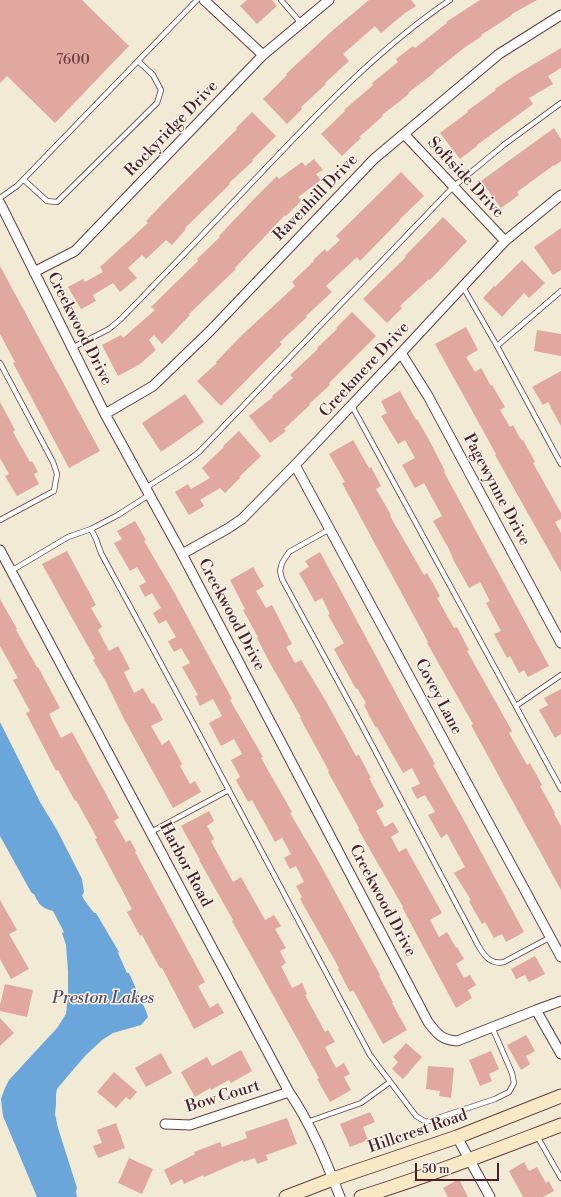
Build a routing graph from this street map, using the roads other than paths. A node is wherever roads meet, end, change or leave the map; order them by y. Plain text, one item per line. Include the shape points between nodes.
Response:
1 (197, 0) edge
2 (204, 0) edge
3 (281, 0) edge
4 (329, 0) edge
5 (450, 0) edge
6 (561, 15) edge
7 (302, 23) junction
8 (263, 55) junction
9 (138, 61) junction
10 (561, 104) edge
11 (404, 134) junction
12 (24, 180) junction
13 (454, 187) junction
14 (561, 195) edge
15 (0, 198) edge
16 (0, 203) edge
17 (505, 242) junction
18 (34, 272) junction
19 (463, 287) junction
20 (561, 291) edge
21 (497, 346) junction
22 (71, 348) junction
23 (401, 353) junction
24 (0, 363) edge
25 (352, 406) junction
26 (105, 414) junction
27 (561, 464) edge
28 (295, 465) junction
29 (147, 492) junction
30 (0, 520) edge
31 (91, 529) junction
32 (330, 529) junction
33 (0, 550) edge
34 (182, 554) junction
35 (11, 570) junction
36 (561, 643) edge
37 (561, 676) edge
38 (516, 706) junction
39 (561, 789) edge
40 (229, 790) junction
41 (151, 832) junction
42 (553, 941) junction
43 (561, 957) edge
44 (561, 1001) edge
45 (536, 1010) junction
46 (492, 1027) junction
47 (561, 1054) edge
48 (390, 1082) junction
49 (289, 1092) junction
50 (561, 1096) edge
51 (307, 1122) junction
52 (166, 1124) dead end
53 (561, 1125) edge
54 (537, 1134) junction
55 (457, 1137) junction
56 (470, 1160) junction
57 (561, 1178) edge
58 (333, 1179) junction
59 (286, 1197) edge
60 (340, 1197) edge
61 (361, 1197) edge
62 (490, 1197) edge

1 - 9 lane
2 - 8 street
3 - 7 lane
4 - 7 street, Rockyridge Drive
5 - 22 lane via 398,39 364,69 121,319 109,329
6 - 11 street, Ravenhill Drive via 499,54
7 - 8 street, Rockyridge Drive
8 - 18 street, Rockyridge Drive via 75,251
9 - 12 lane
9 - 12 lane via 153,75 161,90 157,103 57,202 47,201
10 - 13 lane via 505,144
11 - 13 street, Softside Drive
11 - 26 street, Ravenhill Drive via 374,159 210,331 153,386
12 - 15 lane
13 - 17 street, Softside Drive
13 - 29 lane via 199,452
14 - 17 street, Creekmere Drive
16 - 18 street, Creekwood Drive
17 - 19 street, Creekmere Drive
18 - 22 street, Creekwood Drive
19 - 21 lane
19 - 23 street, Creekmere Drive
20 - 21 lane
21 - 27 lane
22 - 26 street, Creekwood Drive
23 - 25 street, Creekmere Drive
23 - 36 street, Pagewynne Drive via 428,396
24 - 30 lane via 57,474 54,491
25 - 28 street, Creekmere Drive
25 - 38 lane
26 - 29 street, Creekwood Drive
28 - 32 street, Covey Lane
28 - 34 street, Creekmere Drive via 242,519
29 - 31 lane via 118,514
29 - 34 street, Creekwood Drive
31 - 35 lane via 68,537
31 - 40 lane via 101,553
32 - 42 street, Covey Lane
32 - 42 lane via 289,552 280,570 282,579 482,953 494,962 504,962
33 - 35 street, Harbor Road
34 - 46 street, Creekwood Drive via 428,1022 440,1036 457,1042
35 - 41 street, Harbor Road
37 - 38 lane
38 - 39 lane
40 - 41 lane
40 - 48 lane via 370,1055
41 - 49 street, Harbor Road
42 - 43 street, Covey Lane
44 - 45 street
45 - 46 street
45 - 47 street
46 - 48 lane via 512,1073 514,1083 509,1092 426,1122 416,1116
48 - 51 lane via 361,1103
49 - 51 street, Harbor Road
49 - 52 street, Bow Court via 190,1125
50 - 55 main road, Hillcrest Road
51 - 58 street, Harbor Road
53 - 54 main road
54 - 56 main road
54 - 57 lane
55 - 56 street
55 - 58 main road, Hillcrest Road
56 - 61 main road
56 - 62 street
58 - 59 main road, Hillcrest Road
58 - 60 street, Harbor Road

